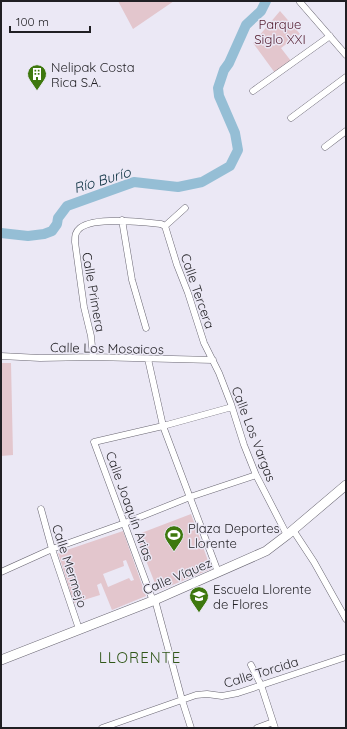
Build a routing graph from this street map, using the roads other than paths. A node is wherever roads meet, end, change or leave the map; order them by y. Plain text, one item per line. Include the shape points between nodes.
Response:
1 (300, 2) dead end
2 (330, 36) junction
3 (346, 55) edge
4 (346, 77) edge
5 (253, 91) dead end
6 (291, 118) dead end
7 (346, 131) edge
8 (325, 147) dead end
9 (185, 208) dead end
10 (122, 220) junction
11 (165, 226) junction
12 (146, 328) dead end
13 (1, 356) edge
14 (93, 357) junction
15 (148, 359) junction
16 (213, 360) junction
17 (232, 407) junction
18 (163, 426) junction
19 (256, 475) junction
20 (346, 485) edge
21 (190, 497) junction
22 (41, 509) dead end
23 (125, 523) junction
24 (290, 533) junction
25 (52, 549) junction
26 (1, 572) edge
27 (218, 572) junction
28 (154, 600) junction
29 (346, 619) edge
30 (79, 629) junction
31 (346, 657) edge
32 (1, 660) edge
33 (251, 665) dead end
34 (260, 685) junction
35 (182, 700) junction
36 (274, 725) edge
37 (102, 728) edge
38 (192, 728) edge
39 (256, 728) edge

1 - 2 street
2 - 3 street
2 - 5 street
4 - 6 street
7 - 8 street
9 - 11 street
10 - 11 street
10 - 12 street via 132,280
10 - 14 street, Calle Primera via 88,224 77,231 75,242
11 - 16 street, Calle Tercera via 176,265 204,343
13 - 14 street, Calle Los Mosaicos
14 - 15 street, Calle Los Mosaicos
15 - 16 street, Calle Los Mosaicos
15 - 18 street
16 - 17 street, Calle Los Vargas
17 - 18 street
17 - 19 street, Calle Los Vargas
18 - 21 street
18 - 23 street, Calle Joaquín Arias via 94,442
19 - 21 street
19 - 24 street, Calle Los Vargas
20 - 24 main road, Calle Víquez
21 - 23 street
21 - 27 street
22 - 25 street, Calle Mermejo
23 - 25 street
23 - 28 street, Calle Joaquín Arias
24 - 27 main road, Calle Víquez via 266,551
24 - 29 street, Calle Los Vargas via 314,562
25 - 26 street
25 - 30 street, Calle Mermejo
27 - 28 main road, Calle Víquez
28 - 30 main road, Calle Víquez
28 - 35 street, Calle Joaquín Arias
30 - 32 main road, Calle Víquez
31 - 34 street, Calle Torcida
33 - 34 street
34 - 35 street, Calle Torcida via 229,695 202,694
34 - 36 street
35 - 37 street, Calle Torcida
35 - 38 street, Calle Joaquín Arias
36 - 39 street

